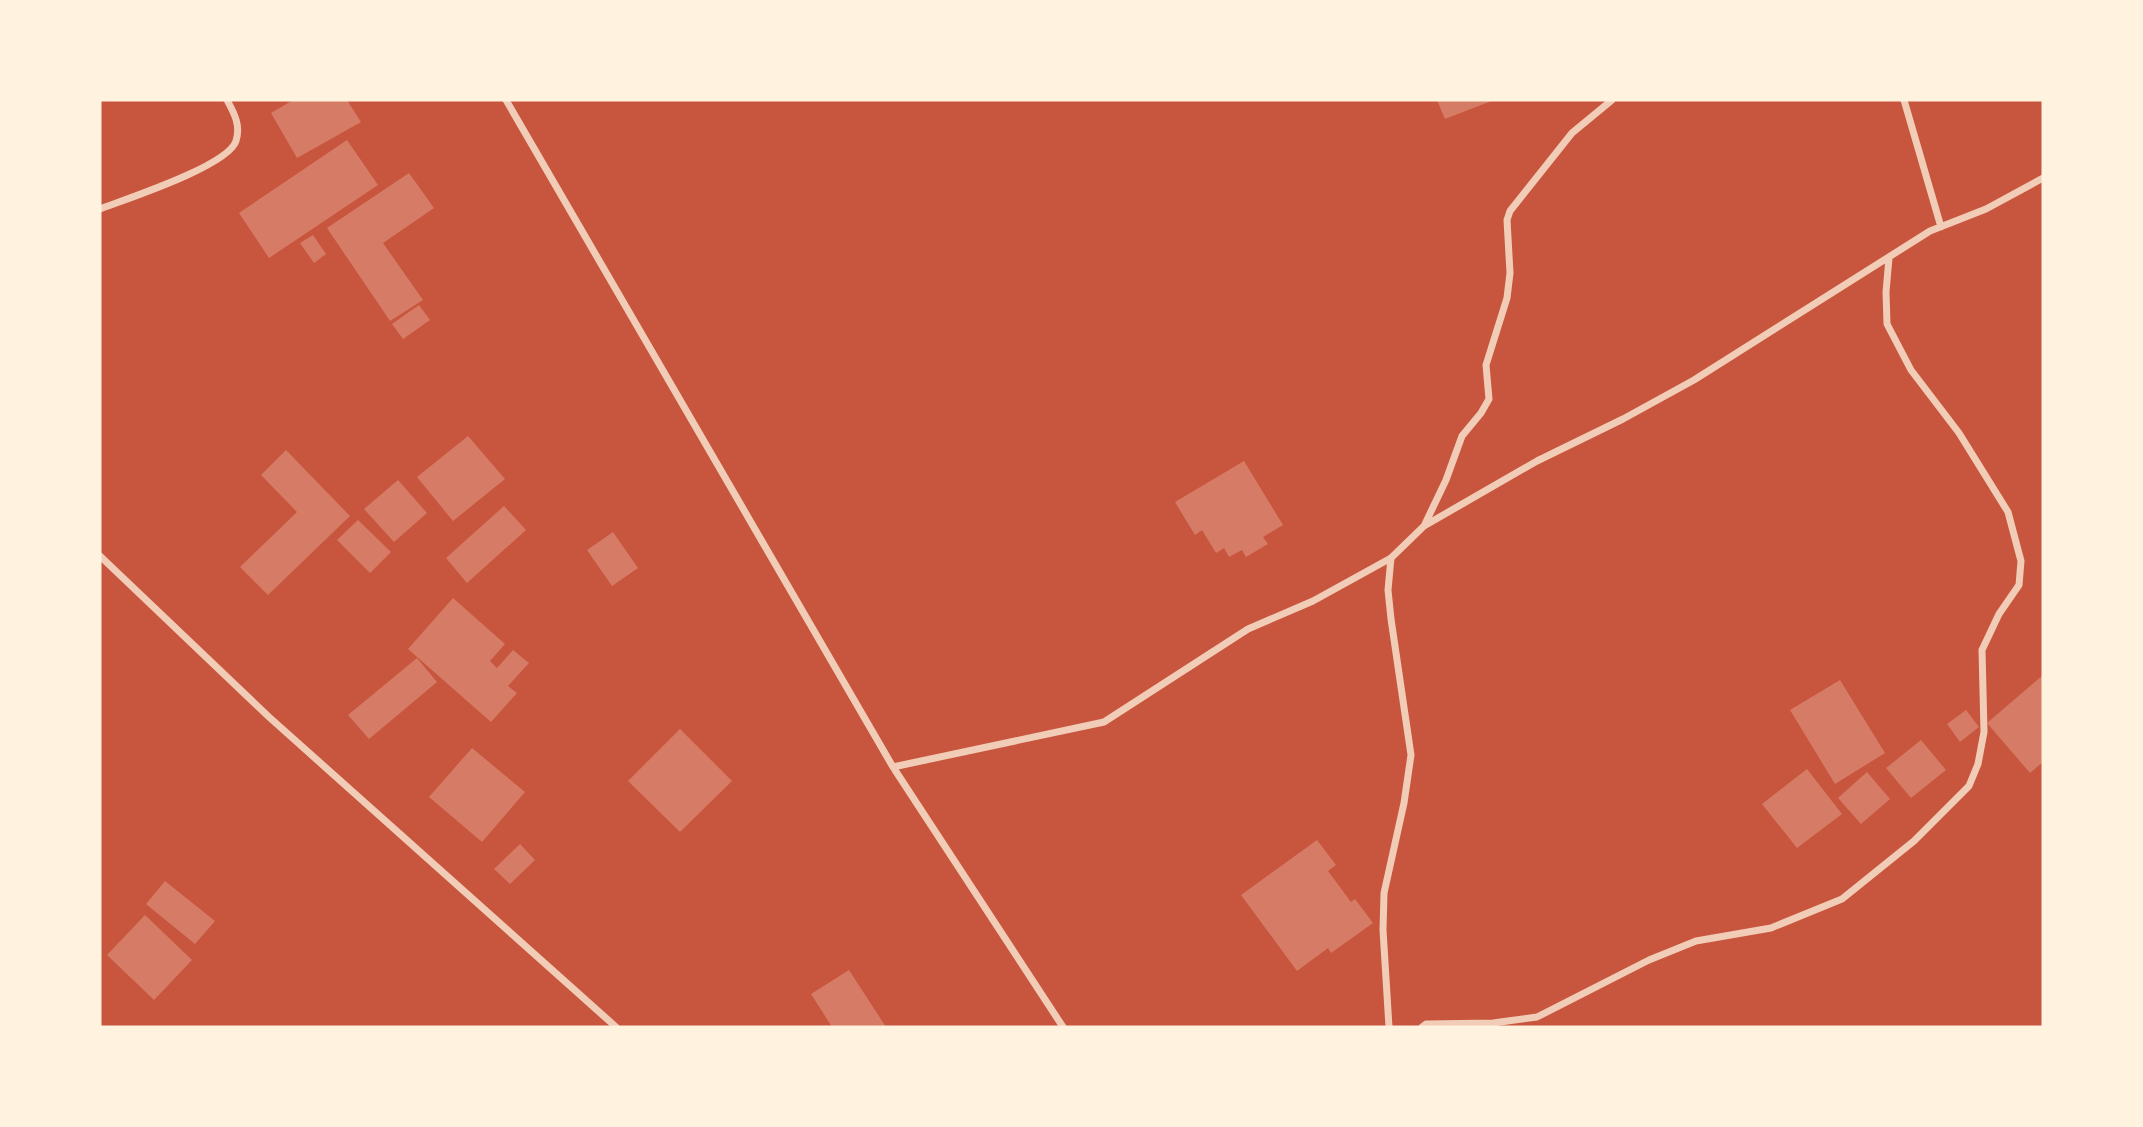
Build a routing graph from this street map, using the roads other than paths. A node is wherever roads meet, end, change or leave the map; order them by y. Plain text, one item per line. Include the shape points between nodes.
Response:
1 (227, 100) edge
2 (506, 100) edge
3 (1612, 100) edge
4 (1904, 100) edge
5 (2043, 178) edge
6 (100, 209) edge
7 (1941, 227) junction
8 (1889, 258) junction
9 (1424, 526) junction
10 (100, 556) edge
11 (1391, 558) junction
12 (893, 767) junction
13 (616, 1027) edge
14 (1063, 1027) edge
15 (1389, 1027) edge
16 (1422, 1027) edge

1 - 6 street via 238,120 236,143 225,155
2 - 12 street
3 - 9 street via 1572,133 1510,211 1510,273 1486,365 1489,400 1462,436
4 - 7 street
5 - 7 street
7 - 8 street
8 - 9 street via 1694,380
8 - 16 street via 1887,324 1911,370 1959,433 2008,512 2021,561 2019,585 1998,614 1982,649 1984,732 1969,786 1913,841 1842,899 1771,928 1696,942 1649,960 1537,1017
9 - 11 street
10 - 13 street via 269,717
11 - 12 street via 1313,601 1248,629 1104,722
11 - 15 street via 1390,610 1411,755 1384,893
12 - 14 street

